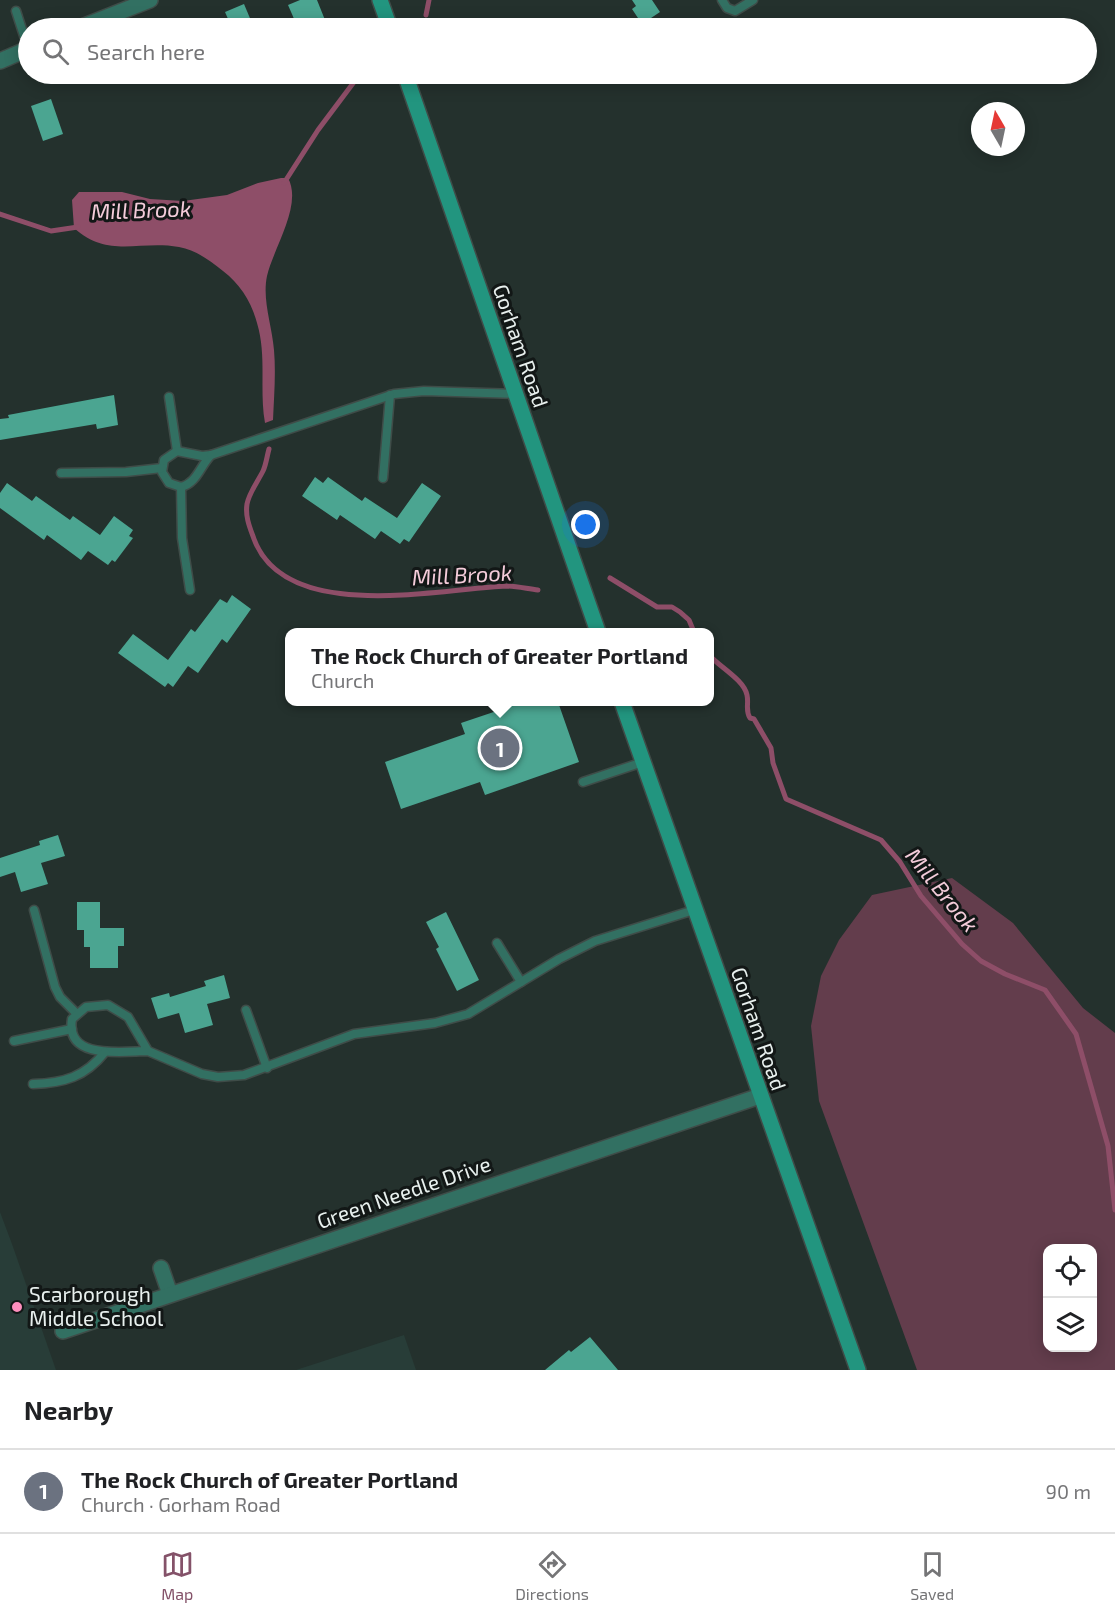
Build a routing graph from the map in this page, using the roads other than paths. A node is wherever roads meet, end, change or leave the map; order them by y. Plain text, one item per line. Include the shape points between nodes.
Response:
1 (150, 0) edge
2 (380, 0) edge
3 (722, 0) edge
4 (753, 0) edge
5 (15, 10) dead end
6 (104, 18) edge
7 (386, 18) edge
8 (18, 19) edge
9 (18, 53) edge
10 (0, 61) edge
11 (408, 84) edge
12 (514, 394) junction
13 (390, 395) junction
14 (169, 397) dead end
15 (177, 451) junction
16 (211, 455) junction
17 (162, 468) junction
18 (61, 473) dead end
19 (383, 478) dead end
20 (180, 487) junction
21 (189, 590) dead end
22 (596, 628) edge
23 (623, 706) edge
24 (643, 762) junction
25 (583, 782) dead end
26 (34, 910) dead end
27 (694, 910) junction
28 (497, 943) dead end
29 (521, 982) junction
30 (246, 1010) dead end
31 (76, 1013) junction
32 (72, 1029) junction
33 (14, 1041) dead end
34 (148, 1051) junction
35 (105, 1052) junction
36 (267, 1068) junction
37 (33, 1084) dead end
38 (759, 1096) junction
39 (161, 1268) dead end
40 (170, 1294) junction
41 (63, 1330) dead end
42 (858, 1370) edge

1 - 6 street
2 - 7 main road
3 - 4 lane via 735,11
5 - 8 lane
9 - 10 street
11 - 12 main road, Gorham Road
12 - 13 lane via 424,391
12 - 22 main road, Gorham Road
13 - 16 lane
13 - 19 lane
14 - 15 lane
15 - 16 lane
15 - 17 lane via 166,457
16 - 20 lane via 192,482
17 - 18 lane
17 - 20 lane via 168,483
20 - 21 lane
23 - 24 main road, Gorham Road
24 - 25 lane
24 - 27 main road, Gorham Road
26 - 31 lane via 55,987
27 - 29 lane via 595,941
27 - 38 main road, Gorham Road
28 - 29 lane
29 - 36 lane via 468,1014 354,1034
30 - 36 lane
31 - 32 lane
31 - 34 lane via 93,1005 118,1009 128,1017
32 - 33 lane
32 - 35 lane via 80,1044
34 - 35 lane
34 - 36 lane via 218,1077
35 - 37 lane via 74,1078
38 - 40 street, Green Needle Drive
38 - 42 main road, Gorham Road
39 - 40 street
40 - 41 street, Green Needle Drive

